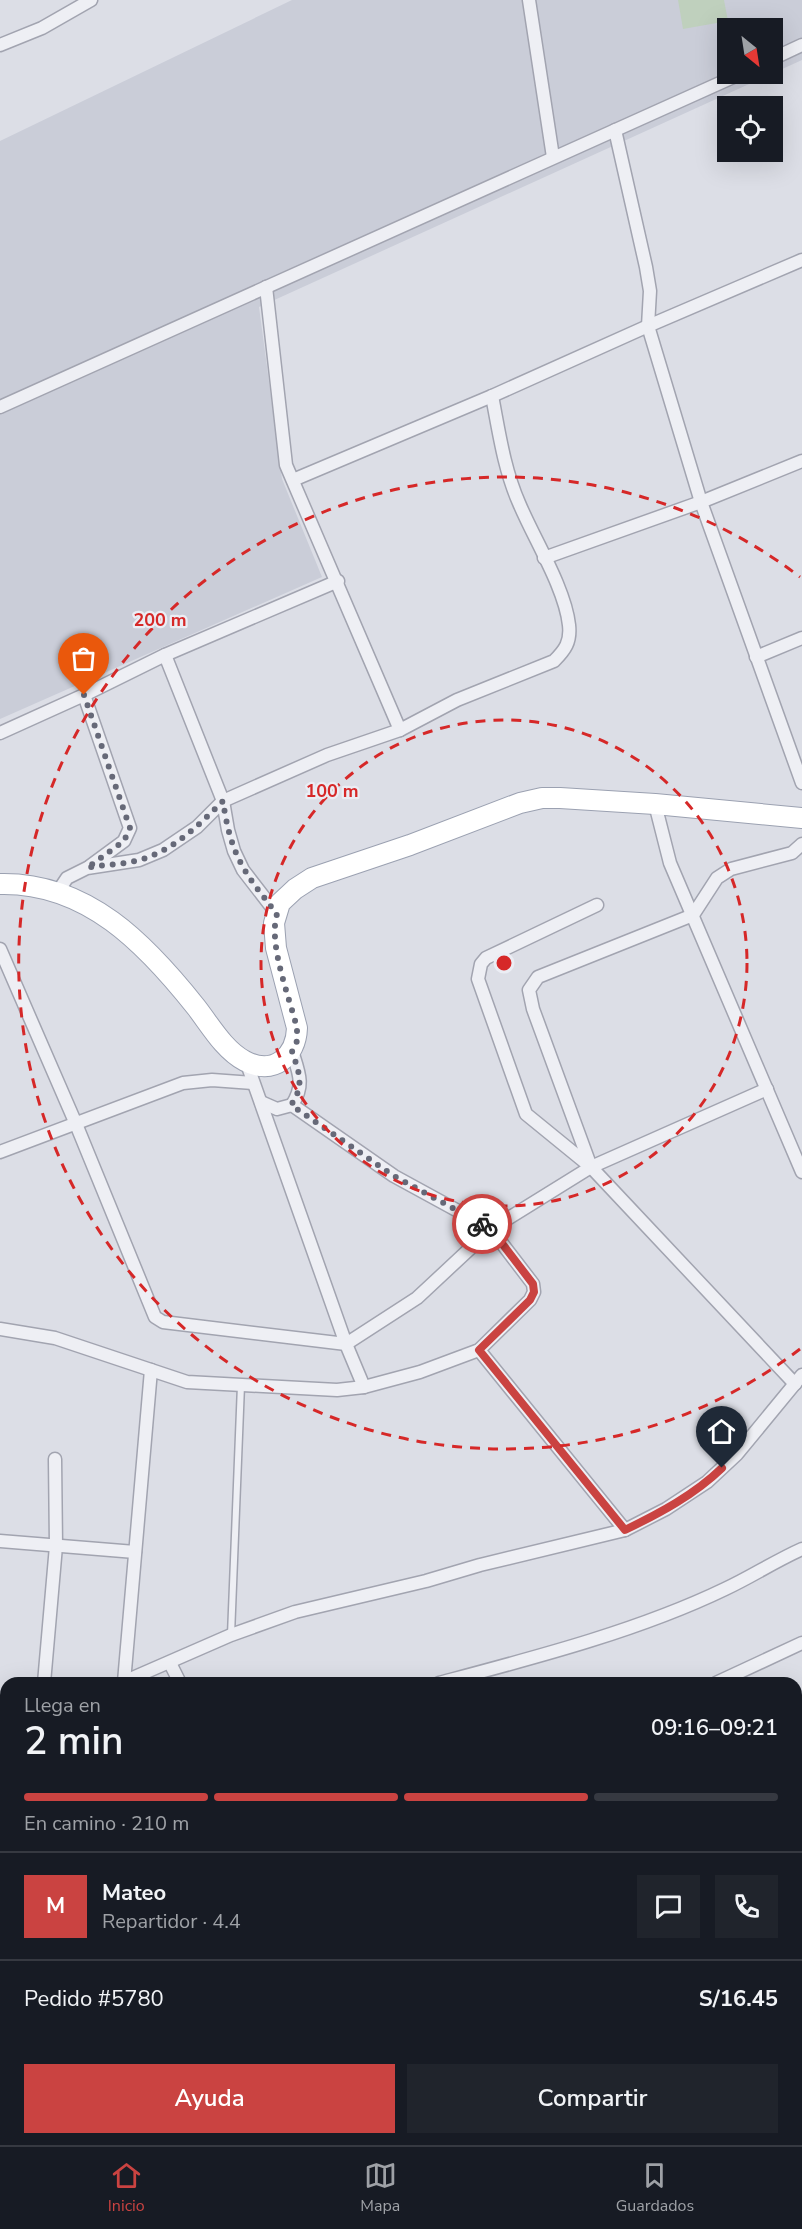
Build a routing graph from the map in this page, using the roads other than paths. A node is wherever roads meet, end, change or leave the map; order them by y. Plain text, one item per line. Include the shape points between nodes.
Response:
1 (91, 0) edge
2 (529, 0) edge
3 (0, 45) edge
4 (802, 45) edge
5 (783, 54) edge
6 (718, 84) edge
7 (615, 130) junction
8 (553, 158) junction
9 (802, 260) edge
10 (266, 287) junction
11 (648, 326) junction
12 (492, 396) junction
13 (0, 407) edge
14 (802, 461) edge
15 (293, 480) junction
16 (701, 502) junction
17 (544, 558) junction
18 (338, 581) junction
19 (802, 638) edge
20 (165, 655) junction
21 (756, 657) junction
22 (84, 695) junction
23 (400, 730) junction
24 (0, 733) edge
25 (802, 783) edge
26 (223, 801) junction
27 (655, 804) junction
28 (802, 818) edge
29 (802, 844) edge
30 (87, 868) junction
31 (0, 884) edge
32 (57, 892) junction
33 (597, 905) dead end
34 (277, 914) junction
35 (693, 915) junction
36 (0, 950) edge
37 (286, 1057) junction
38 (246, 1062) junction
39 (253, 1083) junction
40 (767, 1089) junction
41 (261, 1102) junction
42 (291, 1105) junction
43 (76, 1124) junction
44 (0, 1152) edge
45 (591, 1167) junction
46 (802, 1172) edge
47 (491, 1229) junction
48 (0, 1329) edge
49 (346, 1344) junction
50 (479, 1350) junction
51 (150, 1370) junction
52 (799, 1379) edge
53 (241, 1385) junction
54 (364, 1387) junction
55 (55, 1458) dead end
56 (625, 1530) junction
57 (0, 1541) edge
58 (56, 1546) junction
59 (802, 1549) edge
60 (135, 1552) junction
61 (231, 1635) junction
62 (802, 1643) edge
63 (170, 1663) junction
64 (45, 1677) edge
65 (122, 1677) edge
66 (135, 1677) edge
67 (177, 1677) edge
68 (461, 1677) edge
69 (729, 1677) edge

1 - 3 street via 42,28
2 - 8 street
4 - 5 street
6 - 7 street
7 - 8 street
7 - 11 street via 646,267 650,291
8 - 10 street
9 - 11 street
10 - 13 street
10 - 15 street via 286,465
11 - 12 street
11 - 16 street
12 - 15 street
12 - 17 street via 518,500
14 - 16 street
15 - 18 street
16 - 17 street
16 - 21 street
17 - 23 street via 563,597 569,627 566,649 554,661 457,699
18 - 20 street
18 - 23 street
19 - 21 street
20 - 22 street
20 - 26 street
21 - 25 street
22 - 24 street
22 - 30 street via 130,828 124,841
23 - 26 street via 327,755
26 - 30 street via 197,827 163,850 139,860
26 - 34 street via 228,830 243,870
27 - 28 main road
27 - 34 main road via 560,798 520,802 312,878 280,903
27 - 35 street via 670,863
29 - 35 street via 792,853 731,868 717,878
30 - 32 street via 67,878
31 - 32 main road
32 - 38 main road via 98,910 121,927 178,985 232,1052
33 - 45 street via 486,958 478,979 526,1114
34 - 37 main road via 276,948 297,1028 297,1041
35 - 40 street
35 - 45 street via 538,977 529,990
36 - 43 street
37 - 38 main road via 261,1066
37 - 42 street via 300,1075 299,1094
38 - 39 street
39 - 41 street
39 - 43 street via 183,1083
40 - 45 street
40 - 46 street
41 - 42 street via 277,1108
41 - 49 street
42 - 47 street via 394,1176
43 - 44 street
43 - 49 street via 156,1317 162,1322
45 - 47 street
45 - 52 street
47 - 49 street via 417,1298
47 - 50 street via 533,1284 534,1292
48 - 51 street via 55,1338
49 - 54 street
50 - 54 street
50 - 56 street
51 - 53 street via 187,1382
51 - 60 street
52 - 56 street via 737,1454 707,1482
53 - 54 street via 337,1390
53 - 61 lane
55 - 58 street
56 - 61 street via 295,1612
57 - 58 street
58 - 60 street
58 - 64 street
59 - 68 street via 725,1589 656,1617
60 - 65 street
61 - 63 street
62 - 69 street
63 - 66 street
63 - 67 street

